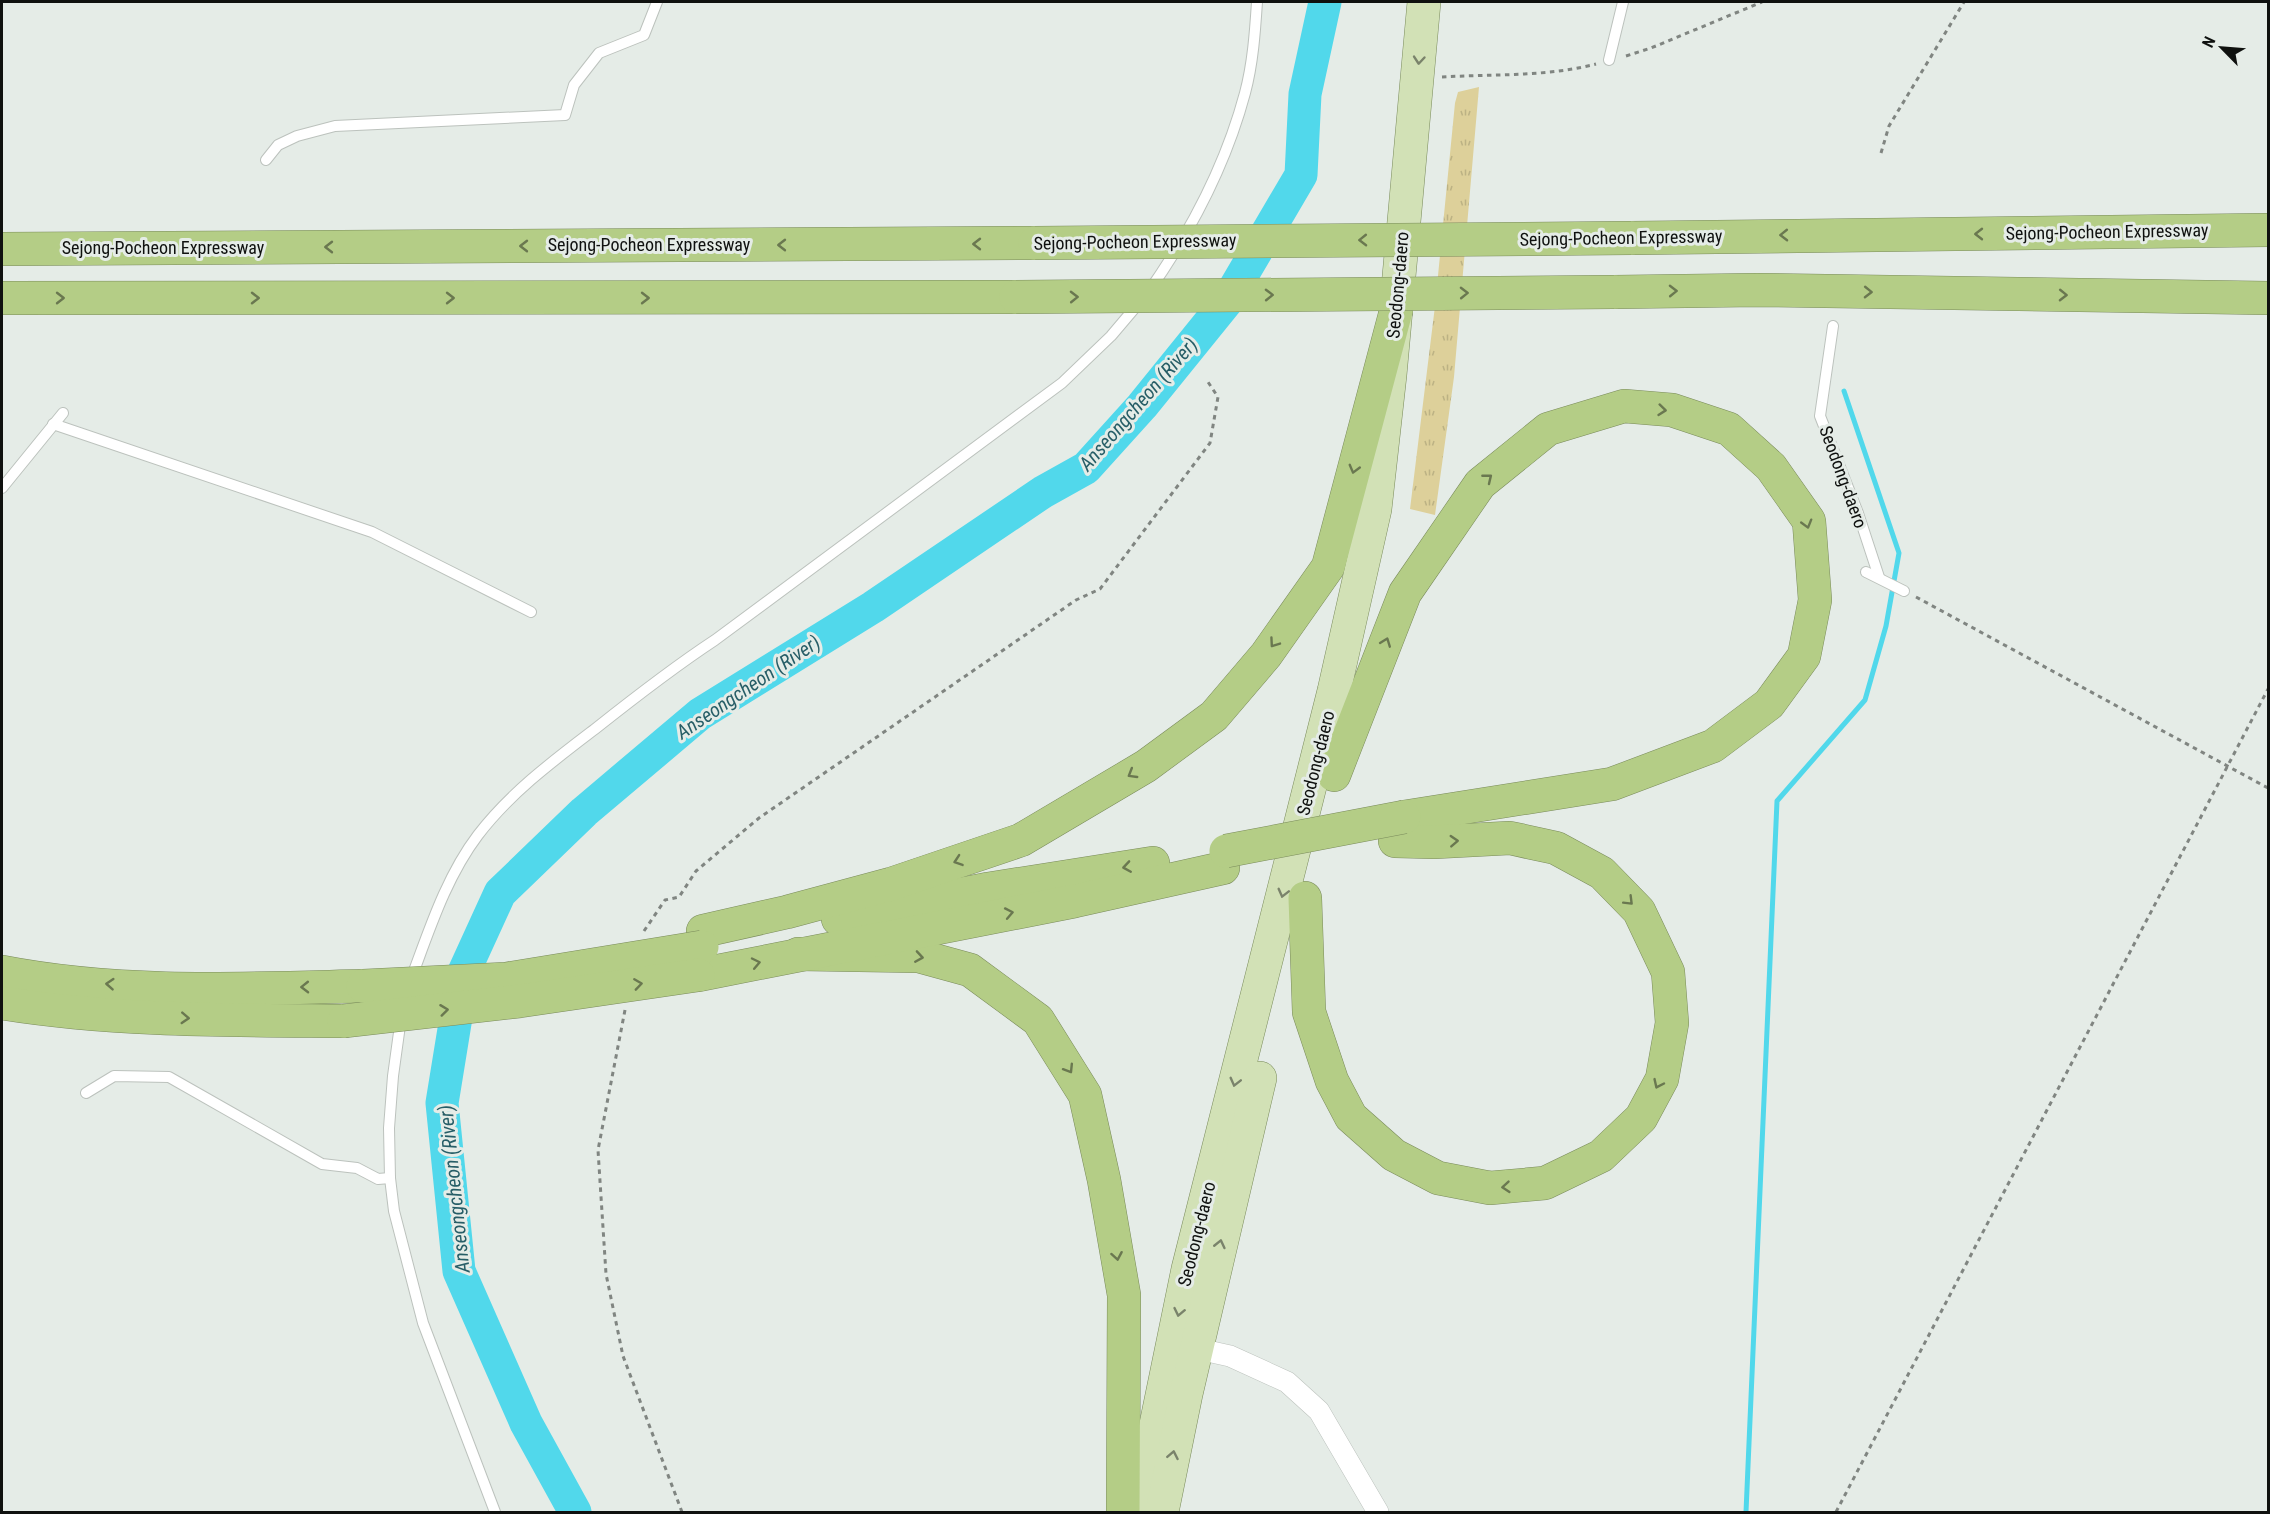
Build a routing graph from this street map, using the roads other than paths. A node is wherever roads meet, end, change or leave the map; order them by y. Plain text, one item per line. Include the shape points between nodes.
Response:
1 (657, 2) edge
2 (1257, 2) edge
3 (1424, 2) edge
4 (1447, 2) edge
5 (1623, 2) edge
6 (1609, 60) dead end
7 (266, 159) dead end
8 (2268, 230) edge
9 (2, 249) edge
10 (2, 298) edge
11 (2268, 298) edge
12 (1396, 311) junction
13 (1833, 326) dead end
14 (63, 413) dead end
15 (54, 424) junction
16 (2, 488) edge
17 (1866, 572) dead end
18 (1882, 579) junction
19 (1904, 591) road end
20 (531, 612) dead end
21 (1334, 775) junction
22 (1400, 829) junction
23 (1224, 860) junction
24 (1305, 898) junction
25 (701, 951) junction
26 (798, 954) junction
27 (2, 972) edge
28 (2, 1003) edge
29 (86, 1093) dead end
30 (390, 1178) junction
31 (1184, 1346) junction
32 (495, 1512) edge
33 (1123, 1512) edge
34 (1138, 1512) edge
35 (1162, 1512) edge
36 (1378, 1512) edge

1 - 7 lane via 644,34 599,53 574,85 565,115 335,126 278,145
2 - 30 lane via 1245,93 1200,210 1173,257 1111,336 1062,382 716,640 675,666 529,780 477,836 427,938 405,1001 393,1076
3 -> 12 main road, Seodong-daero
4 - 21 main road, Seodong-daero via 1412,380 1390,517
5 - 6 lane
8 -> 9 highway, Sejong-Pocheon Expressway, bridge
10 -> 11 highway, bridge via 1016,297 1757,290
12 -> 25 highway via 1328,567 1266,655 1214,716 1146,766 1021,840 891,884 788,912
12 -> 31 main road, Seodong-daero via 1375,509 1334,691 1191,1258
13 - 18 lane, Seodong-daero via 1820,416
14 - 15 lane
15 - 16 lane
15 - 20 lane via 372,532
17 - 18 lane
18 - 19 lane
21 -> 22 highway via 1405,593 1480,484 1548,429 1624,406 1672,410 1729,429 1771,467 1809,521 1815,600 1804,656 1769,704 1713,746 1612,784
21 - 24 main road, Seodong-daero
22 - 23 highway
22 -> 24 highway via 1434,842 1510,838 1556,848 1602,873 1639,911 1668,972 1672,1023 1662,1079 1641,1118 1601,1156 1545,1183 1490,1188 1438,1178 1394,1155 1351,1117 1332,1081 1309,1012
23 -> 25 highway via 987,889
26 -> 23 highway via 1075,901
31 -> 24 main road, Seodong-daero
25 -> 26 highway
25 -> 27 highway, bridge via 506,979 363,986 189,990 38,979
28 -> 25 highway, bridge via 44,1010 213,1020 345,1021 520,1001
26 -> 33 highway via 919,956 970,970 1038,1020 1085,1095 1124,1295
29 - 30 lane via 114,1076 169,1077 322,1164 357,1168 378,1179
30 - 32 lane via 404,1255 423,1323
31 - 34 main road, Seodong-daero
35 -> 31 main road, Seodong-daero
31 - 36 street via 1230,1356 1287,1382 1319,1411

